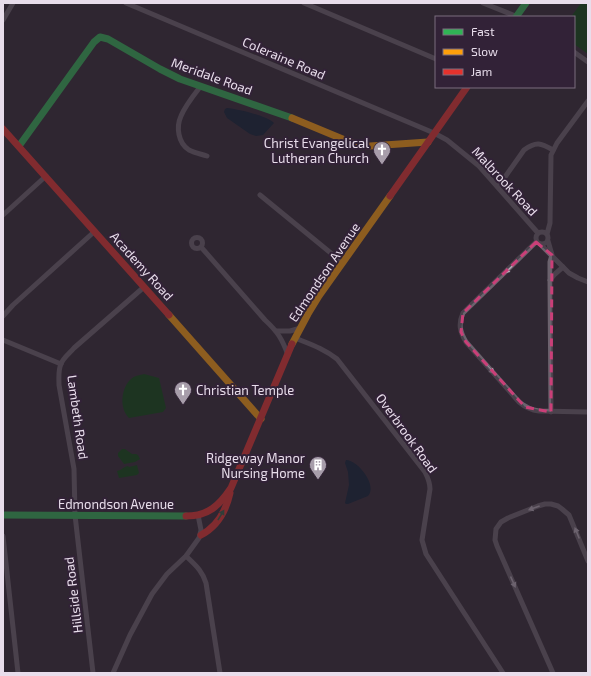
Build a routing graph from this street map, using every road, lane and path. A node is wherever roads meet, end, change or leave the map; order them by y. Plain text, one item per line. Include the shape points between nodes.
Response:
1 (13, 3) edge
2 (126, 3) edge
3 (304, 3) edge
4 (483, 3) edge
5 (526, 3) edge
6 (515, 16) edge
7 (518, 16) edge
8 (3, 20) edge
9 (575, 53) edge
10 (435, 59) edge
11 (588, 62) edge
12 (200, 86) junction
13 (466, 88) edge
14 (588, 102) edge
15 (3, 129) edge
16 (434, 133) junction
17 (428, 142) junction
18 (19, 146) junction
19 (553, 150) junction
20 (207, 156) dead end
21 (46, 176) junction
22 (498, 187) junction
23 (260, 195) dead end
24 (3, 215) edge
25 (95, 231) junction
26 (538, 233) junction
27 (547, 234) junction
28 (548, 241) junction
29 (538, 243) junction
30 (201, 247) dead end
31 (552, 255) junction
32 (343, 263) junction
33 (563, 267) junction
34 (550, 280) junction
35 (588, 282) edge
36 (144, 286) junction
37 (3, 316) edge
38 (301, 328) junction
39 (276, 331) junction
40 (296, 338) junction
41 (3, 340) edge
42 (288, 355) junction
43 (61, 364) junction
44 (551, 412) junction
45 (588, 412) edge
46 (261, 419) junction
47 (231, 488) junction
48 (3, 515) edge
49 (75, 515) junction
50 (198, 515) junction
51 (200, 535) junction
52 (3, 536) edge
53 (186, 556) junction
54 (588, 561) edge
55 (18, 673) edge
56 (93, 673) edge
57 (113, 673) edge
58 (220, 673) edge
59 (503, 673) edge
60 (553, 673) edge

1 - 8 street
2 - 16 street, Coleraine Road
3 - 10 street
4 - 6 street
5 - 7 main road
9 - 11 street
12 - 17 main road, Meridale Road via 278,113 357,145
12 - 18 main road, Meridale Road via 171,75 108,38 100,37
12 - 20 street via 181,115 178,134 189,150
13 - 16 main road, Edmondson Avenue
14 - 19 street
15 - 18 main road, Academy Road
16 - 17 main road, Edmondson Avenue
16 - 22 street, Malbrook Road via 468,156
17 - 32 main road, Edmondson Avenue
18 - 21 main road, Academy Road
19 - 22 street via 543,144 528,147
19 - 27 street via 550,162 550,223
21 - 24 street
21 - 25 main road, Academy Road
22 - 26 street, Malbrook Road
23 - 32 street
25 - 36 main road, Academy Road
25 - 37 street
26 - 27 street
26 - 29 street
27 - 28 street
28 - 29 street via 545,244
28 - 31 street
29 - 31 street
29 -> 44 street via 463,313 460,326 466,342 519,402 531,410
30 - 39 street
31 - 33 street
31 - 34 street
32 - 38 main road, Edmondson Avenue via 319,296
33 - 34 street
33 - 35 street via 569,273
34 - 44 street
36 - 43 street, Lambeth Road via 74,348
36 - 46 main road, Academy Road
38 - 39 street
38 - 40 main road, Edmondson Avenue
39 - 42 street
40 - 42 main road, Edmondson Avenue
40 - 59 street, Overbrook Road via 332,354 337,359 429,478 430,490 422,540 426,554
41 - 43 street
42 - 46 main road, Edmondson Avenue
43 - 49 street, Lambeth Road via 59,384 74,469
44 - 45 street
46 - 47 main road, Edmondson Avenue
47 - 50 main road, Edmondson Avenue via 216,507
51 -> 47 main road via 215,526 223,514
48 - 49 main road, Edmondson Avenue
49 - 50 main road, Edmondson Avenue
49 - 56 street, Hillside Road
50 - 51 street
51 - 53 street
52 - 55 street
53 - 57 street via 167,574 152,594
53 - 58 street via 204,576
54 -> 60 street via 569,515 558,506 538,506 508,518 496,529 497,546

